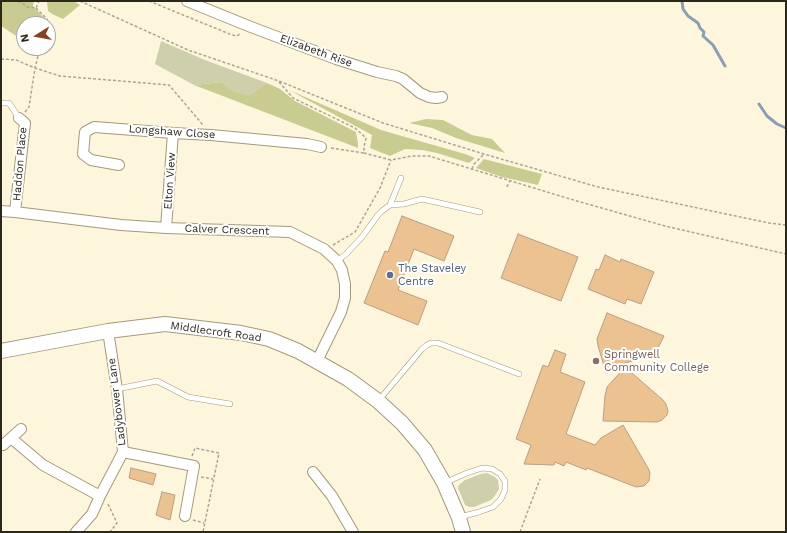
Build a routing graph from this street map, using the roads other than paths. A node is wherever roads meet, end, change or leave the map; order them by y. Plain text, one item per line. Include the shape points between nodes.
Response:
1 (187, 1) edge
2 (442, 97) dead end
3 (1, 103) edge
4 (19, 118) joint
5 (174, 133) junction
6 (321, 147) road end
7 (119, 165) dead end
8 (401, 178) dead end
9 (390, 205) junction
10 (1, 211) edge
11 (15, 212) junction
12 (480, 212) dead end
13 (166, 228) junction
14 (337, 261) junction
15 (108, 331) junction
16 (1, 351) edge
17 (317, 361) junction
18 (519, 374) dead end
19 (117, 389) junction
20 (378, 401) junction
21 (230, 404) dead end
22 (21, 429) dead end
23 (11, 438) junction
24 (3, 445) dead end
25 (123, 452) junction
26 (313, 472) dead end
27 (444, 483) junction
28 (101, 493) junction
29 (185, 516) dead end
30 (459, 518) junction
31 (76, 532) edge
32 (353, 532) edge
33 (463, 532) edge

1 - 2 street, Elizabeth Rise via 336,59 396,76 429,97
3 - 4 lane via 9,103
4 - 11 street, Haddon Place via 25,123
5 - 6 street, Longshaw Close via 212,134
5 - 7 street, Longshaw Close via 94,127 85,132 83,154 91,160
5 - 13 street, Elton View
8 - 9 lane
9 - 12 lane via 422,199
9 - 14 lane
10 - 11 street, Calver Crescent
11 - 13 street, Calver Crescent via 121,226
13 - 14 street, Calver Crescent via 290,232 324,249
14 - 17 street, Calver Crescent via 344,277 345,298 341,312
15 - 16 street, Middlecroft Road
15 - 17 street, Middlecroft Road via 165,324 241,333 269,339
15 - 19 street, Ladybower Lane
17 - 20 street, Middlecroft Road
18 - 20 lane via 438,343 431,343 422,349
19 - 21 lane via 157,382 188,397
19 - 25 street, Ladybower Lane
20 - 27 street, Middlecroft Road via 402,423 425,450
22 - 23 street
23 - 24 street
23 - 28 street via 43,465
25 - 28 street, Ladybower Lane
25 - 29 street via 192,463
26 - 32 street via 332,496
27 - 30 street, Middlecroft Road
27 - 30 lane via 482,468 492,469 505,481 501,499 493,507
28 - 31 street, Ladybower Lane via 92,514
30 - 33 street, Middlecroft Road

